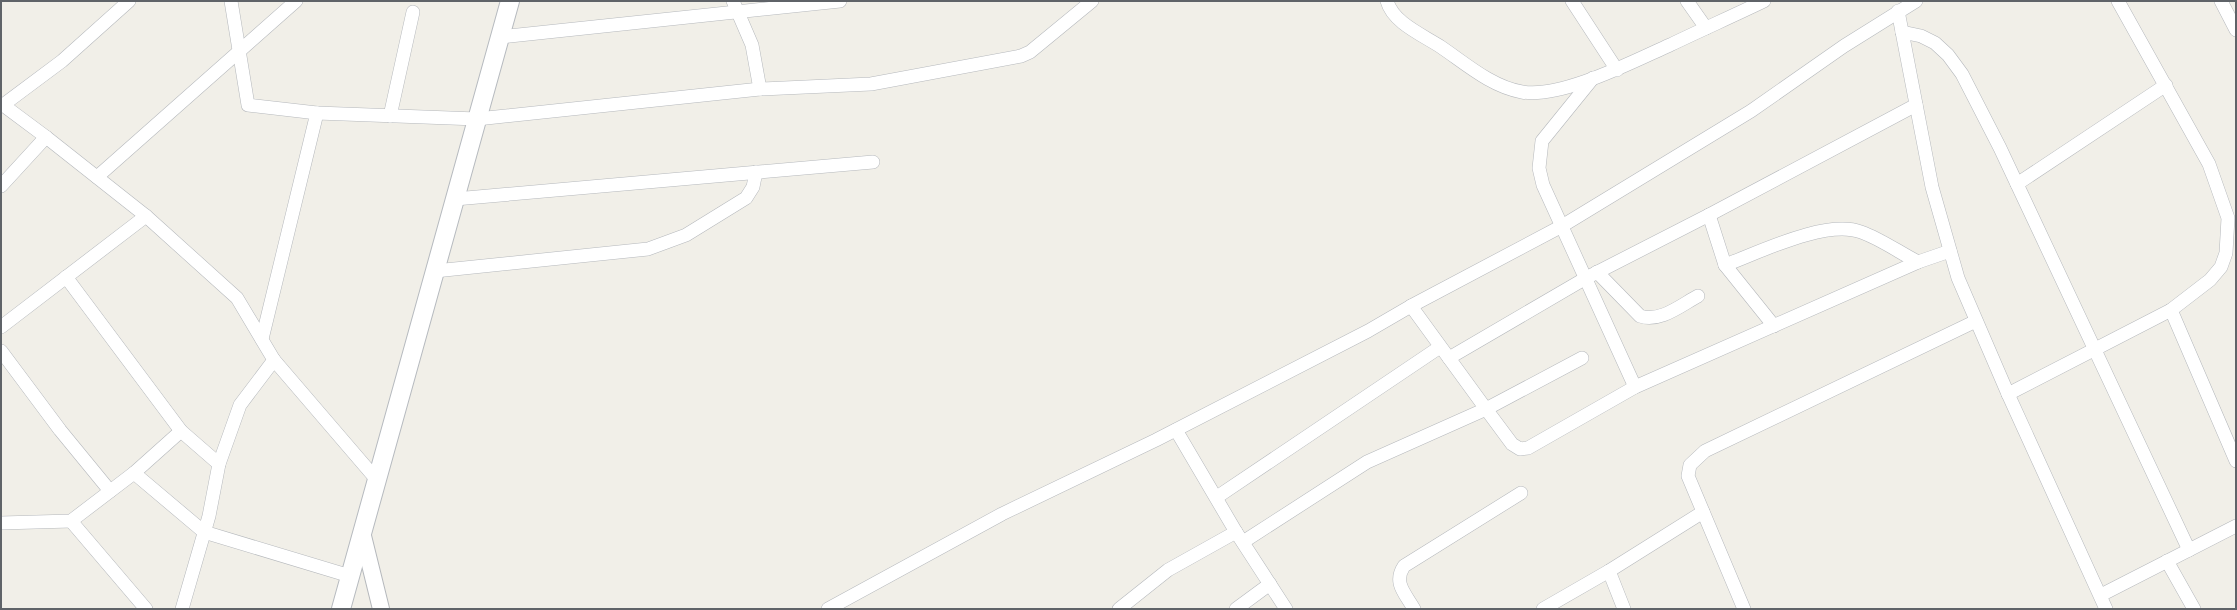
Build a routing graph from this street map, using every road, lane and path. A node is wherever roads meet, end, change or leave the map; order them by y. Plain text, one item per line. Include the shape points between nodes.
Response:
1 (129, 1) edge
2 (231, 1) edge
3 (296, 1) edge
4 (510, 1) edge
5 (733, 1) edge
6 (840, 1) edge
7 (1092, 1) edge
8 (1387, 1) edge
9 (1572, 1) edge
10 (1687, 1) edge
11 (1764, 1) edge
12 (1915, 1) edge
13 (2118, 1) edge
14 (2221, 1) edge
15 (1898, 11) junction
16 (413, 12) dead end
17 (739, 13) junction
18 (1706, 28) junction
19 (2236, 30) edge
20 (1902, 32) junction
21 (500, 37) junction
22 (239, 50) junction
23 (1617, 70) junction
24 (1593, 78) junction
25 (2166, 86) junction
26 (760, 89) junction
27 (1916, 104) junction
28 (317, 113) junction
29 (390, 116) junction
30 (477, 119) junction
31 (46, 136) junction
32 (872, 162) dead end
33 (756, 172) junction
34 (97, 177) junction
35 (2017, 184) junction
36 (1, 186) edge
37 (455, 199) junction
38 (1709, 215) junction
39 (146, 216) junction
40 (2232, 216) edge
41 (1562, 226) junction
42 (1950, 251) junction
43 (1918, 262) junction
44 (1725, 264) junction
45 (435, 271) junction
46 (1591, 275) junction
47 (66, 277) junction
48 (1698, 296) dead end
49 (1411, 306) junction
50 (2171, 310) junction
51 (1976, 321) junction
52 (1, 326) edge
53 (1774, 326) junction
54 (262, 339) junction
55 (1440, 347) junction
56 (2095, 350) junction
57 (1, 351) edge
58 (1449, 358) junction
59 (1582, 358) dead end
60 (274, 360) junction
61 (1635, 387) junction
62 (2008, 394) junction
63 (1486, 409) junction
64 (1176, 430) junction
65 (181, 431) junction
66 (2236, 461) edge
67 (219, 464) junction
68 (134, 473) junction
69 (377, 480) junction
70 (110, 491) junction
71 (1521, 493) dead end
72 (1217, 497) junction
73 (1703, 512) junction
74 (71, 521) junction
75 (2, 522) edge
76 (2236, 526) edge
77 (204, 532) junction
78 (362, 532) junction
79 (1239, 537) junction
80 (2189, 550) junction
81 (2167, 561) junction
82 (1609, 571) junction
83 (350, 576) junction
84 (1270, 584) junction
85 (2101, 595) junction
86 (832, 608) edge
87 (146, 609) edge
88 (182, 609) edge
89 (341, 609) edge
90 (381, 609) edge
91 (1119, 609) edge
92 (1236, 609) edge
93 (1286, 609) edge
94 (1414, 609) edge
95 (1543, 609) edge
96 (1624, 609) edge
97 (1744, 609) edge
98 (2106, 609) edge
99 (2194, 609) edge

1 - 31 street via 62,61 3,105
2 - 22 street
3 - 22 street
4 - 21 main road
5 - 17 street
6 - 17 street
7 - 26 street via 1030,52 1012,59 871,84
8 - 24 street via 1396,17 1505,88 1541,93 1556,91
9 - 23 street
10 - 18 street
11 - 18 street
12 - 15 street
13 - 25 street
14 - 19 street
15 - 20 street
15 - 41 street via 1751,111
16 - 29 street
17 - 21 street
17 - 26 street via 753,49
18 - 23 street
20 - 27 street
20 - 35 street via 1922,36 1936,43 1948,55 1962,74
21 - 30 main road
22 - 28 street via 248,105
22 - 34 street
23 - 24 street
24 - 41 street via 1542,141 1540,176
25 - 35 street
25 - 40 street via 2209,164
26 - 30 street
27 - 38 street
27 - 42 street via 1932,187
28 - 29 street
28 - 54 street
29 - 30 street
30 - 37 main road
31 - 34 street
31 - 36 street
32 - 33 street
33 - 37 street
33 - 45 street via 753,187 746,198 686,235 659,246
34 - 39 street
35 - 56 street
37 - 45 main road
38 - 44 street
38 - 46 street
39 - 47 street
39 - 54 street via 237,298
40 - 50 street via 2221,267 2210,280
41 - 46 street
41 - 49 street
42 - 43 street
42 - 51 street
43 - 44 street via 1862,232 1845,228 1818,230
43 - 53 street
44 - 53 street
45 - 69 main road
46 - 48 street via 1640,316 1646,318 1658,317
46 - 58 street
46 - 61 street
47 - 52 street
47 - 65 street
49 - 55 street
49 - 64 street via 1368,331
50 - 56 street
50 - 66 street
51 - 62 street
51 - 73 street via 1705,451 1690,465 1688,476
53 - 61 street
54 - 60 street
55 - 58 street
55 - 72 street
56 - 62 street
56 - 80 street
57 - 70 street
58 - 63 street
59 - 63 street
60 - 67 street via 240,405
60 - 69 street
61 - 63 street via 1528,448 1520,449 1512,444
62 - 85 street
63 - 79 street via 1367,462
64 - 72 street
64 - 86 street via 1002,514
65 - 67 street
65 - 68 street
67 - 77 street
68 - 70 street
68 - 77 street
69 - 78 main road
70 - 74 street
71 - 94 street via 1404,566 1398,574 1399,584
72 - 79 street
73 - 82 street
73 - 97 street
74 - 75 street
74 - 87 street
76 - 80 street
77 - 83 street
77 - 88 street
78 - 83 main road
78 - 90 street
79 - 84 street
79 - 91 street via 1168,570
80 - 81 street
81 - 85 street
81 - 99 street
82 - 95 street
82 - 96 street
83 - 89 main road
84 - 92 street
84 - 93 street
85 - 98 street

